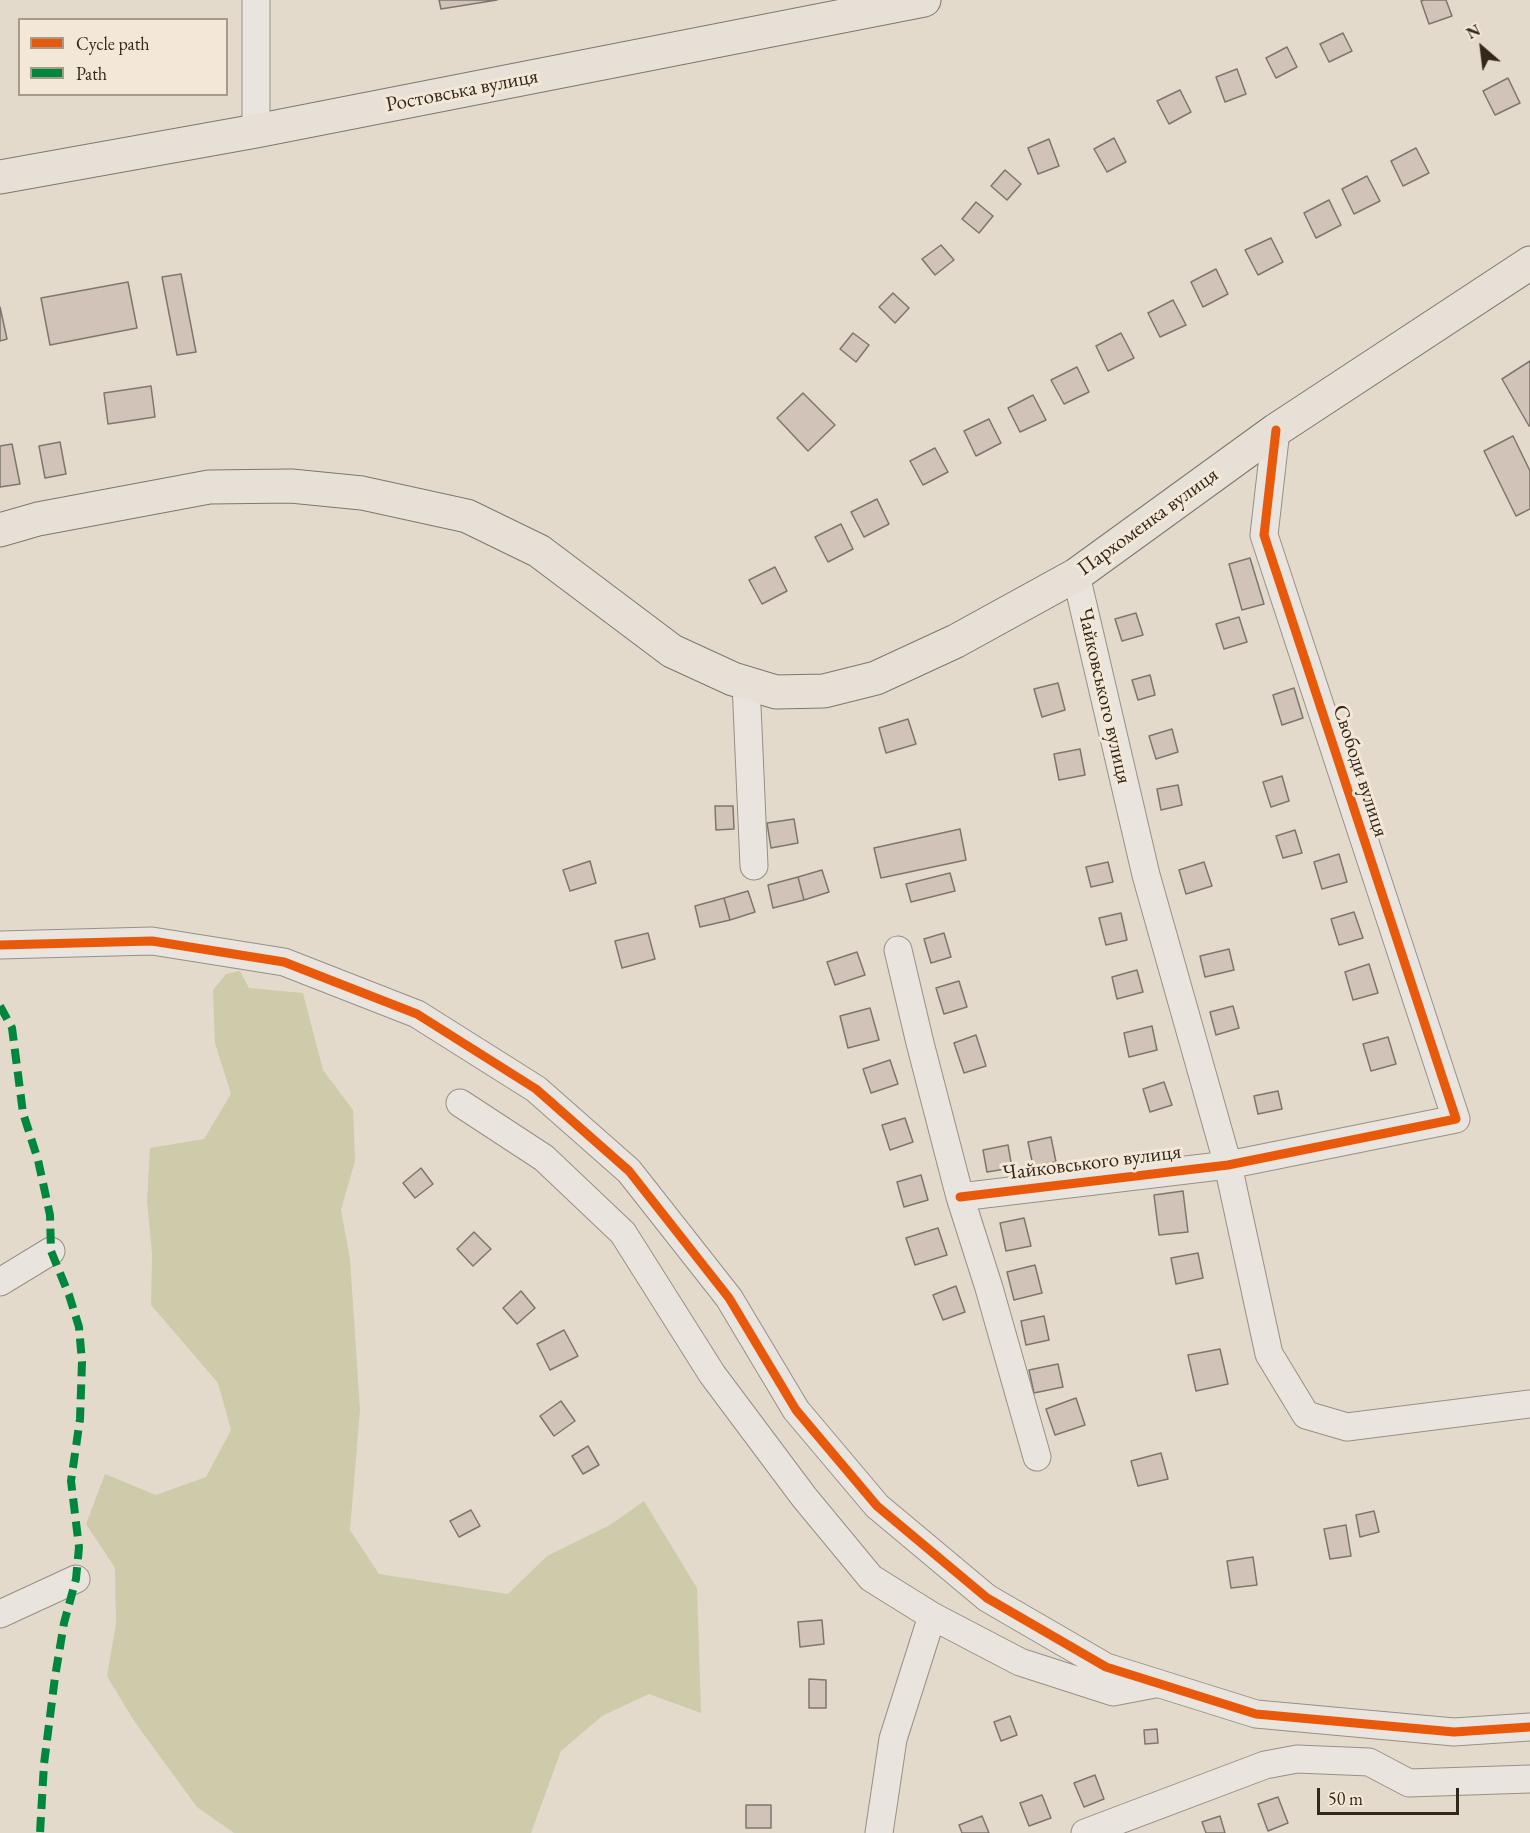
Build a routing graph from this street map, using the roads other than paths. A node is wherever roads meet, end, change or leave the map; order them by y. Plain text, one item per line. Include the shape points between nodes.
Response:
1 (256, 0) edge
2 (924, 0) edge
3 (256, 131) junction
4 (0, 177) edge
5 (1530, 263) edge
6 (1276, 430) junction
7 (0, 530) edge
8 (1076, 575) junction
9 (740, 681) junction
10 (754, 866) dead end
11 (0, 945) edge
12 (898, 950) dead end
13 (460, 1103) dead end
14 (1228, 1165) junction
15 (960, 1197) junction
16 (51, 1251) dead end
17 (0, 1282) edge
18 (1530, 1404) edge
19 (1037, 1457) dead end
20 (76, 1579) dead end
21 (0, 1614) edge
22 (932, 1616) junction
23 (1160, 1684) junction
24 (1530, 1727) edge
25 (1530, 1779) edge
26 (879, 1833) edge
27 (1086, 1833) edge

1 - 3 street
2 - 3 main road, Ростовська вулиця
3 - 4 main road, Ростовська вулиця
5 - 6 main road, Пархоменка вулиця
6 - 8 main road, Пархоменка вулиця
6 - 14 street, Свободи вулиця via 1264,535 1456,1119
7 - 9 main road, Пархоменка вулиця via 38,519 209,487 291,486 362,493 466,516 539,551 672,651
8 - 9 main road, Пархоменка вулиця via 956,641 876,678 824,692 776,692
8 - 14 street, Чайковського вулиця via 1146,875
9 - 10 street
11 - 23 street via 152,941 284,962 417,1014 536,1089 629,1171 729,1298 796,1410 877,1506 987,1598 1106,1667
12 - 15 street
13 - 22 street via 544,1158 623,1233 712,1374 804,1497 871,1578
14 - 15 street, Чайковського вулиця
14 - 18 street, Чайковського вулиця via 1269,1354 1306,1416 1347,1427
15 - 19 street
16 - 17 street
20 - 21 street
22 - 23 street via 1020,1662 1113,1692
22 - 26 street via 893,1739
23 - 24 street via 1256,1714 1454,1732
25 - 27 street via 1409,1784 1369,1762 1297,1759 1265,1765

